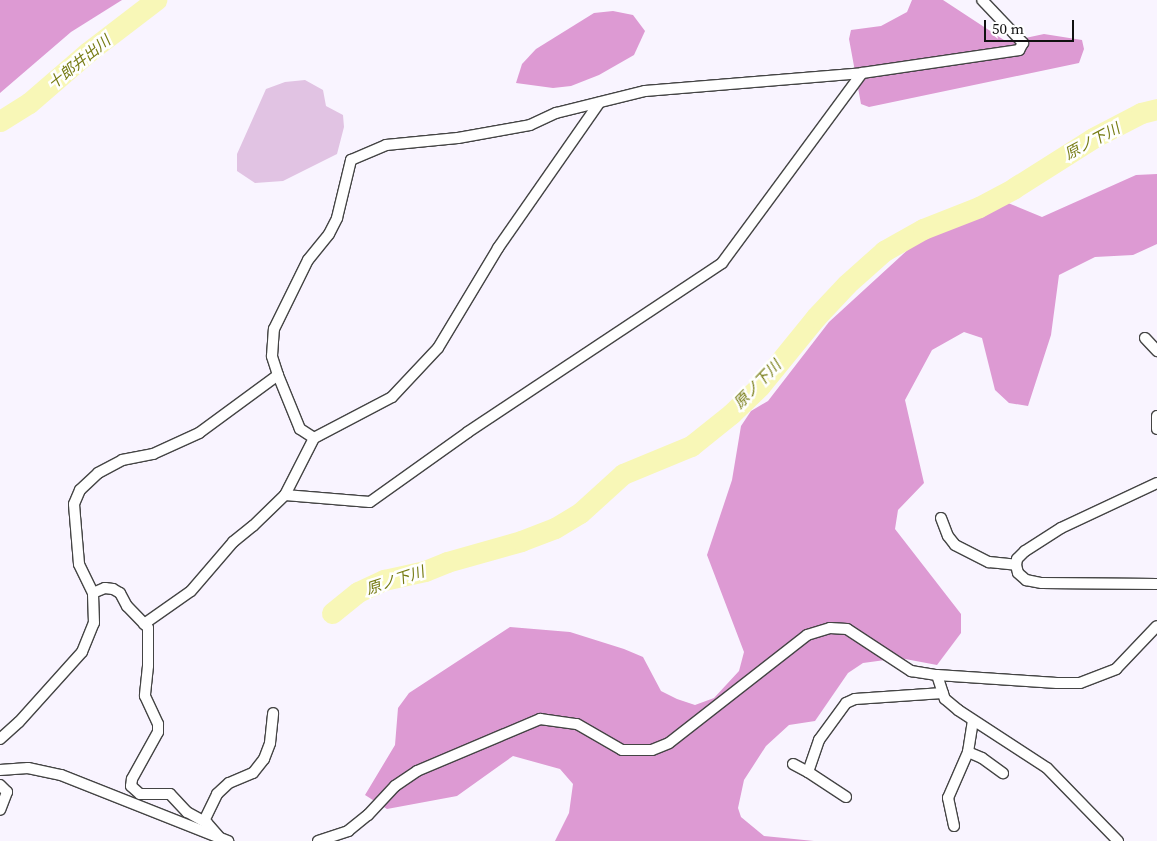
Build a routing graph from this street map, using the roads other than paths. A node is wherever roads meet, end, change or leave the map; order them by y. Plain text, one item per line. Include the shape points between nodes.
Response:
1 (982, 0) edge
2 (862, 73) junction
3 (599, 103) junction
4 (1145, 338) dead end
5 (1157, 351) edge
6 (278, 375) junction
7 (1157, 416) edge
8 (1157, 429) edge
9 (314, 438) junction
10 (1157, 482) edge
11 (285, 495) junction
12 (941, 518) dead end
13 (1016, 565) junction
14 (1157, 584) edge
15 (93, 593) junction
16 (144, 624) junction
17 (1157, 626) edge
18 (937, 676) junction
19 (943, 693) junction
20 (274, 713) dead end
21 (972, 720) junction
22 (0, 739) edge
23 (968, 752) junction
24 (793, 764) dead end
25 (0, 770) edge
26 (808, 772) junction
27 (1004, 773) dead end
28 (0, 785) edge
29 (846, 798) dead end
30 (0, 810) edge
31 (204, 821) junction
32 (954, 826) dead end
33 (223, 839) edge
34 (318, 841) edge
35 (1118, 841) edge

1 - 2 street via 1023,42 1019,50
2 - 3 street via 653,90
2 - 11 street via 722,263 468,432 370,502
3 - 6 street via 556,113 530,124 458,138 386,145 351,160 337,218 329,234 308,260 274,329 272,356
3 - 9 street via 498,248 438,348 392,397
4 - 5 street
6 - 9 street via 300,429
6 - 15 street via 199,433 153,454 122,460 98,473 80,490 74,504 79,564
7 - 8 street
9 - 11 street
10 - 13 street via 1060,528 1025,551
11 - 16 street via 233,542 191,591
12 - 13 street via 955,545 989,562
13 - 14 street via 1018,573 1026,580 1042,583
15 - 16 street via 104,588 120,593
15 - 22 street via 94,623 82,652
16 - 31 street via 148,628 145,696 158,724 158,732 131,786 140,794 170,794 187,812
17 - 18 street via 1116,669 1080,683
18 - 19 street
18 - 34 street via 911,671 847,629 830,628 807,635 669,743 652,750 622,750 576,724 540,719 417,771 395,786 348,831
19 - 21 street via 945,699
19 - 26 street via 855,699 846,704 819,740
20 - 31 street via 264,759 252,773 229,783 217,794
21 - 23 street
21 - 35 street via 1047,768
23 - 27 street
23 - 32 street via 948,798
24 - 26 street
25 - 33 street via 28,768 61,775
26 - 29 street
28 - 30 street via 7,792
31 - 33 street

